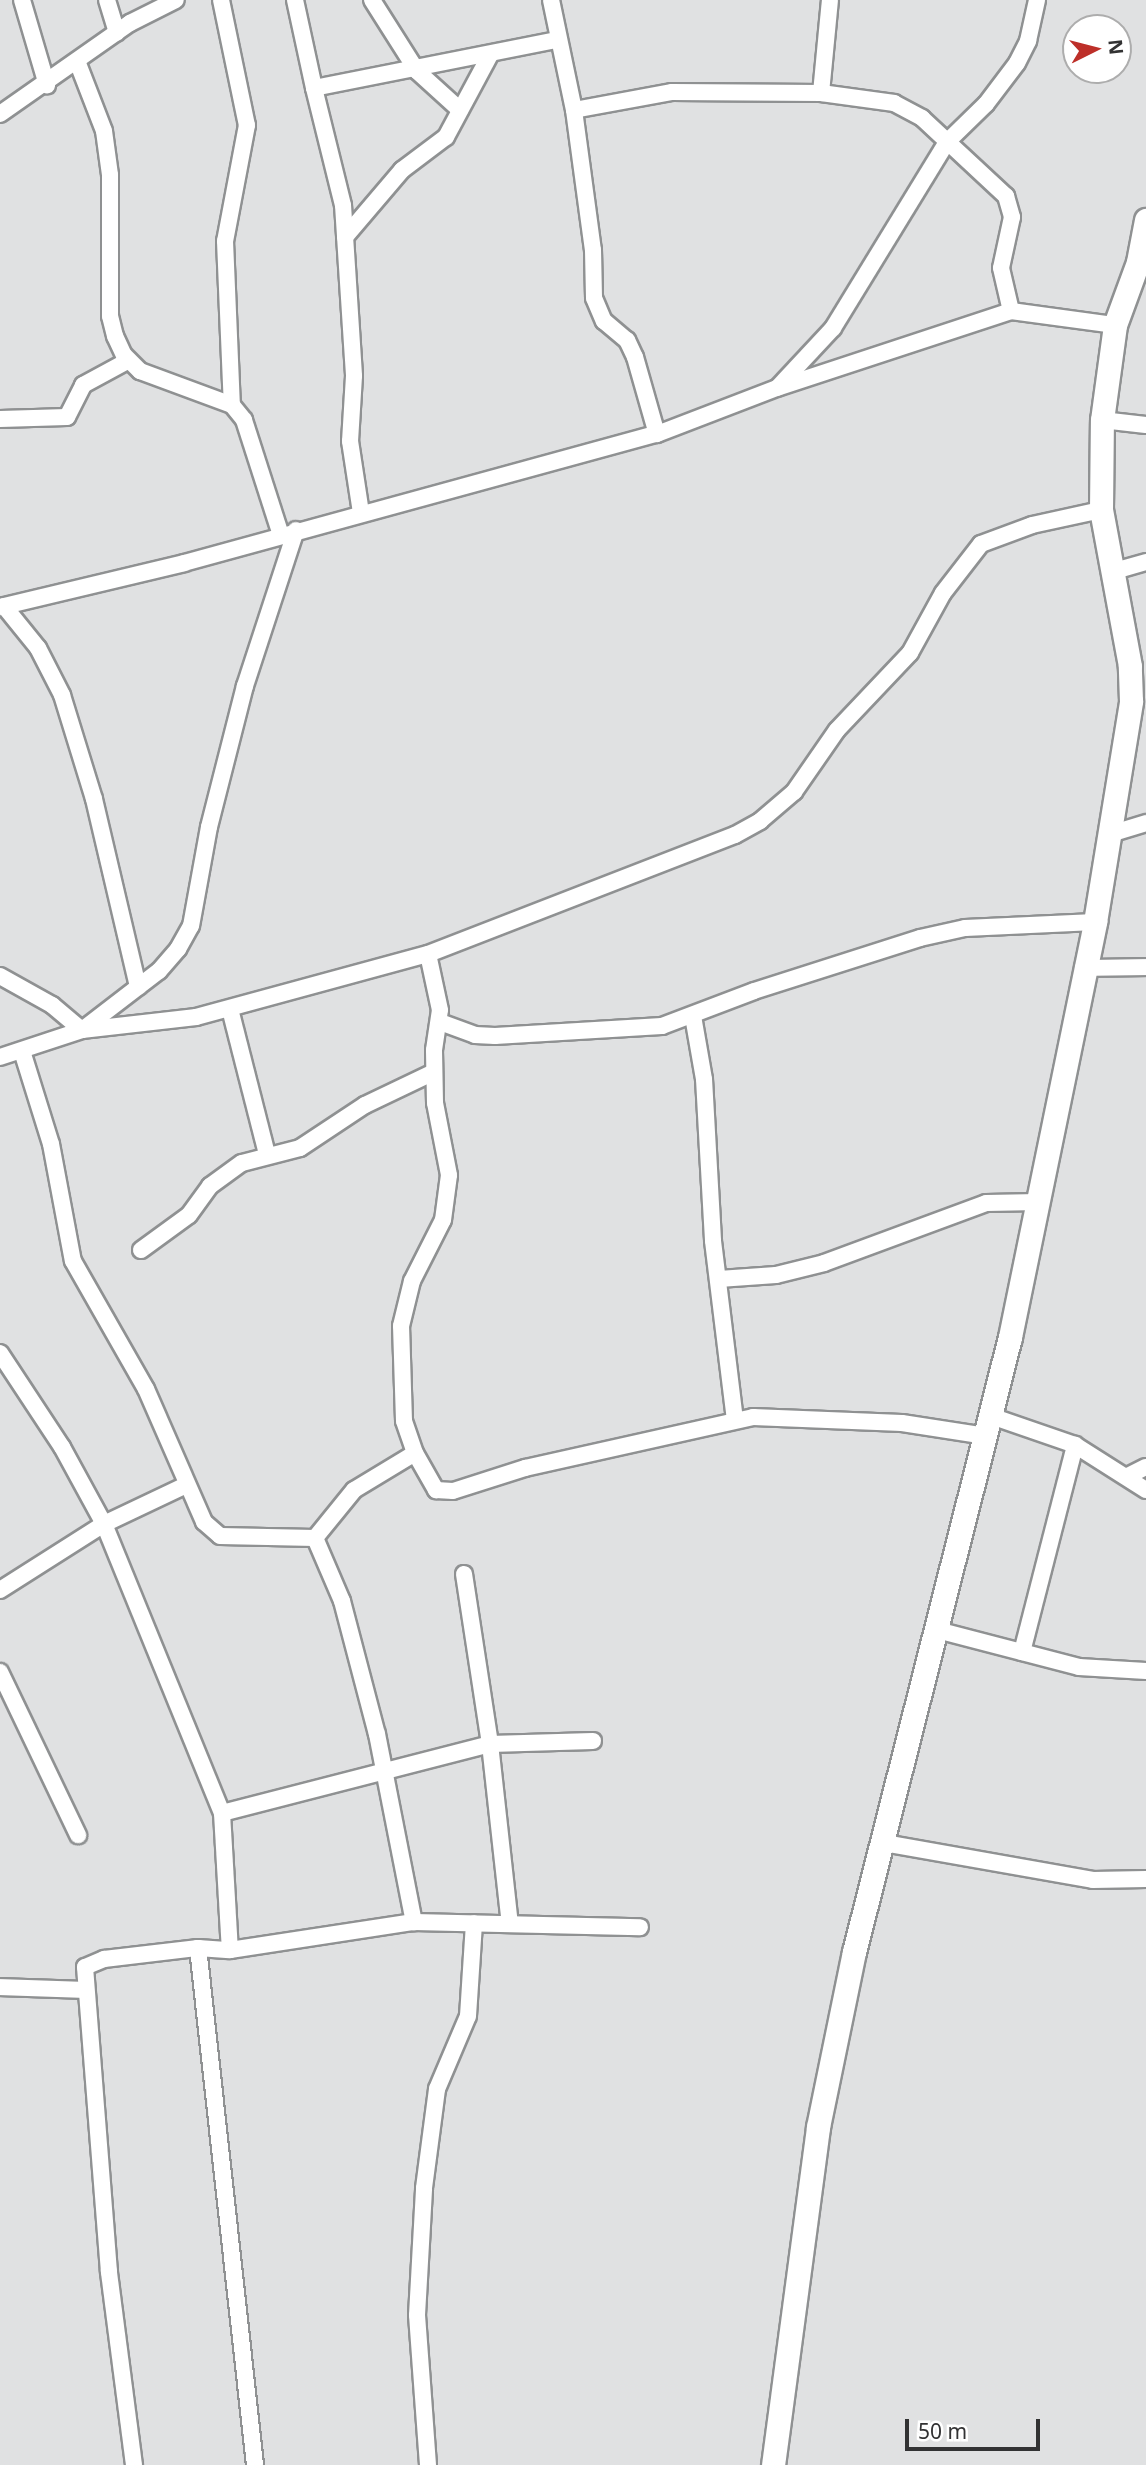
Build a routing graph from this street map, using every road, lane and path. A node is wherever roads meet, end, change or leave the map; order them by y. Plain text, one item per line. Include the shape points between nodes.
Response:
1 (22, 0) edge
2 (107, 0) edge
3 (176, 0) edge
4 (221, 0) edge
5 (295, 0) edge
6 (372, 0) edge
7 (551, 0) edge
8 (830, 0) edge
9 (1037, 0) edge
10 (117, 33) junction
11 (556, 40) junction
12 (490, 55) junction
13 (78, 61) junction
14 (417, 71) junction
15 (47, 85) junction
16 (314, 89) junction
17 (821, 93) junction
18 (460, 110) junction
19 (574, 110) junction
20 (0, 114) edge
21 (947, 142) junction
22 (1146, 220) edge
23 (345, 237) junction
24 (1011, 310) junction
25 (1115, 325) junction
26 (129, 360) junction
27 (777, 388) junction
28 (232, 405) junction
29 (0, 419) edge
30 (1102, 420) junction
31 (1146, 425) edge
32 (657, 434) junction
33 (1101, 510) junction
34 (361, 513) junction
35 (289, 533) junction
36 (1146, 562) edge
37 (1111, 572) junction
38 (2, 606) edge
39 (1139, 689) edge
40 (1146, 823) edge
41 (1110, 834) junction
42 (1095, 922) junction
43 (428, 954) junction
44 (1146, 967) edge
45 (1083, 968) junction
46 (0, 976) edge
47 (138, 987) junction
48 (230, 1009) junction
49 (693, 1016) junction
50 (440, 1022) junction
51 (82, 1030) junction
52 (22, 1051) junction
53 (0, 1057) edge
54 (434, 1072) junction
55 (267, 1154) junction
56 (1039, 1202) junction
57 (141, 1250) dead end
58 (719, 1279) junction
59 (0, 1353) edge
60 (734, 1420) junction
61 (988, 1426) junction
62 (1075, 1446) junction
63 (415, 1452) junction
64 (1146, 1466) edge
65 (1128, 1476) junction
66 (186, 1486) junction
67 (1146, 1490) edge
68 (104, 1524) junction
69 (314, 1538) junction
70 (464, 1574) dead end
71 (0, 1590) edge
72 (937, 1630) junction
73 (1022, 1652) junction
74 (1146, 1671) edge
75 (0, 1672) edge
76 (593, 1741) dead end
77 (490, 1744) junction
78 (382, 1775) junction
79 (222, 1813) junction
80 (78, 1835) dead end
81 (884, 1843) junction
82 (1146, 1879) edge
83 (414, 1922) junction
84 (474, 1923) junction
85 (510, 1924) junction
86 (640, 1927) dead end
87 (198, 1948) junction
88 (230, 1950) junction
89 (0, 1987) edge
90 (86, 1990) junction
91 (134, 2465) edge
92 (255, 2465) edge
93 (428, 2465) edge
94 (773, 2465) edge

1 - 15 street
2 - 10 street
3 - 10 street
4 - 28 street via 247,125 225,241
5 - 16 street
6 - 14 street
7 - 11 street
8 - 17 street
9 - 21 street via 1028,41 1017,63 986,104
10 - 13 street
11 - 12 street
11 - 19 street
12 - 14 street
12 - 18 street
13 - 15 street
13 - 26 street via 104,131 110,175 110,316
14 - 16 street
14 - 18 street
15 - 20 street
16 - 23 street via 339,179
17 - 19 street via 672,92
17 - 21 street via 894,103 922,118
18 - 23 street via 446,137 402,170
19 - 32 street via 593,250 594,298 604,321 627,340
21 - 24 street via 999,186 1009,202 1010,226 1001,261
21 - 27 street via 833,328
22 - 25 street via 1138,261
23 - 34 street via 354,376 350,440
24 - 25 street
24 - 27 street
25 - 30 street
26 - 28 street via 140,372
26 - 29 street via 83,385 67,417
27 - 32 street
28 - 35 street via 244,420
30 - 31 street
30 - 33 street
32 - 34 street
33 - 37 street
33 - 43 street via 1032,525 981,544 943,593 910,653 837,730 794,792 760,821 735,835
34 - 35 street
35 - 38 street
35 - 47 street via 209,827 191,926 178,949
36 - 37 street
37 - 39 street
38 - 47 street via 38,648 62,695 94,799
39 - 41 street
40 - 41 street
41 - 42 street
42 - 45 street
42 - 49 street via 965,928 754,991
43 - 48 street
43 - 50 street
44 - 45 street
45 - 56 street
46 - 51 street via 52,1005
47 - 51 street
48 - 51 street via 115,1029
48 - 55 street
49 - 50 street via 626,1031 535,1035 475,1035
49 - 58 street via 704,1079
50 - 54 street
51 - 52 street
52 - 53 street
52 - 66 street via 51,1144 73,1261 146,1389
54 - 55 street via 365,1105 300,1148
54 - 63 street via 449,1175 443,1220 412,1280 401,1326 404,1421
55 - 57 street via 217,1180 189,1215
56 - 58 street via 986,1203 824,1263 776,1275
56 - 61 street
58 - 60 street
59 - 68 street via 62,1447
60 - 61 street via 770,1415
60 - 63 street via 525,1468 453,1491 436,1490
61 - 62 street
61 - 72 street
62 - 65 street
62 - 73 street
63 - 69 street via 354,1490
64 - 65 street
65 - 67 street
66 - 68 street
66 - 69 street via 204,1522 219,1536
68 - 71 street
68 - 79 street
69 - 78 street via 342,1601 377,1734
70 - 77 street
72 - 73 street
72 - 81 street
73 - 74 street via 1079,1667
75 - 80 street
76 - 77 street
77 - 78 street
77 - 85 street
78 - 79 street
78 - 83 street
79 - 88 street
81 - 82 street via 1093,1881
81 - 94 street via 854,1952 818,2127
83 - 84 street
83 - 88 street
84 - 85 street
84 - 93 street via 468,2016 437,2089 424,2188 417,2315
85 - 86 street
87 - 88 street
87 - 90 street via 104,1959 85,1967
87 - 92 street
89 - 90 street
90 - 91 street via 107,2259

